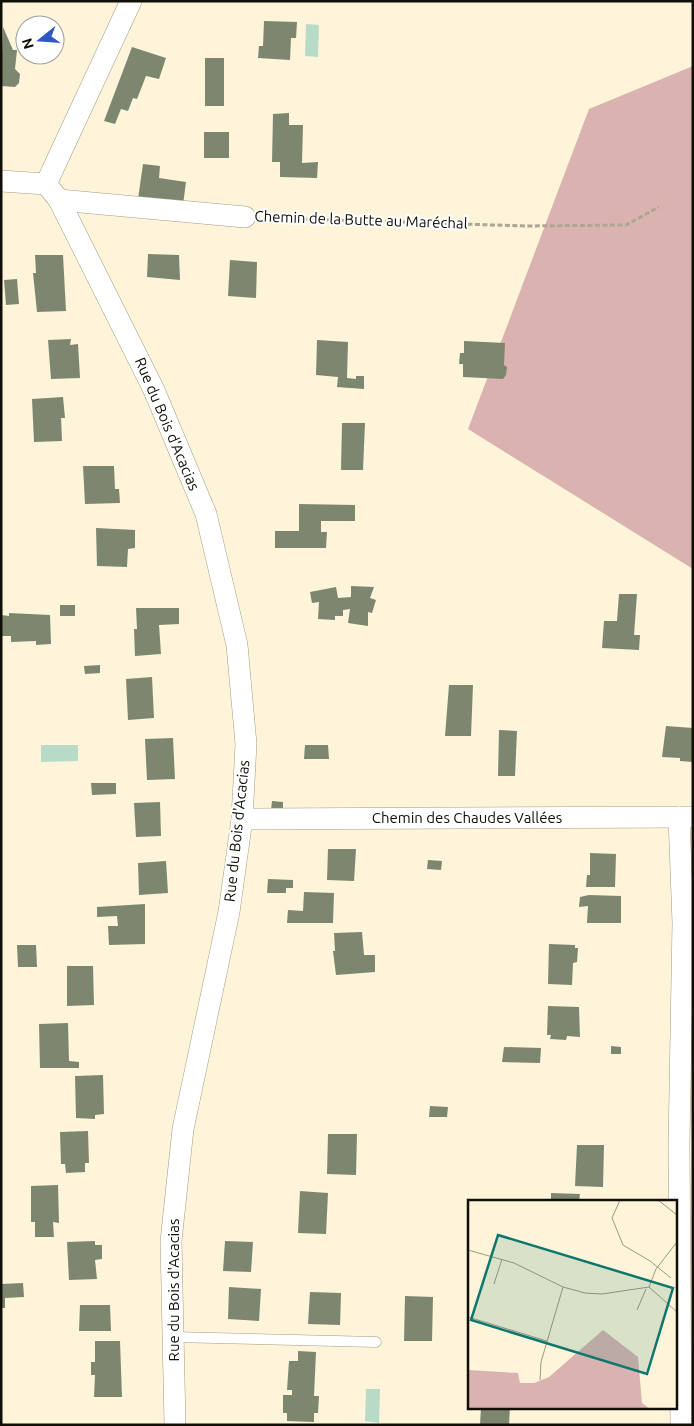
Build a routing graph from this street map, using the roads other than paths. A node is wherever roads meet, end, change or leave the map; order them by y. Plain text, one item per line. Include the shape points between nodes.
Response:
1 (131, 1) edge
2 (1, 181) edge
3 (46, 184) junction
4 (59, 200) junction
5 (244, 217) road end
6 (686, 817) edge
7 (242, 818) junction
8 (174, 1337) junction
9 (376, 1342) dead end
10 (175, 1425) edge
11 (681, 1425) edge

1 - 3 street
2 - 3 street
3 - 4 street, Rue du Bois d'Acacias
4 - 5 street, Chemin de la Butte au Maréchal
4 - 7 street, Rue du Bois d'Acacias via 154,390 206,514 236,645 246,744
6 - 7 street, Chemin des Chaudes Vallées
6 - 11 street via 679,1144
7 - 8 street, Rue du Bois d'Acacias via 229,912 183,1129 171,1242
8 - 9 lane
8 - 10 street, Rue du Bois d'Acacias

